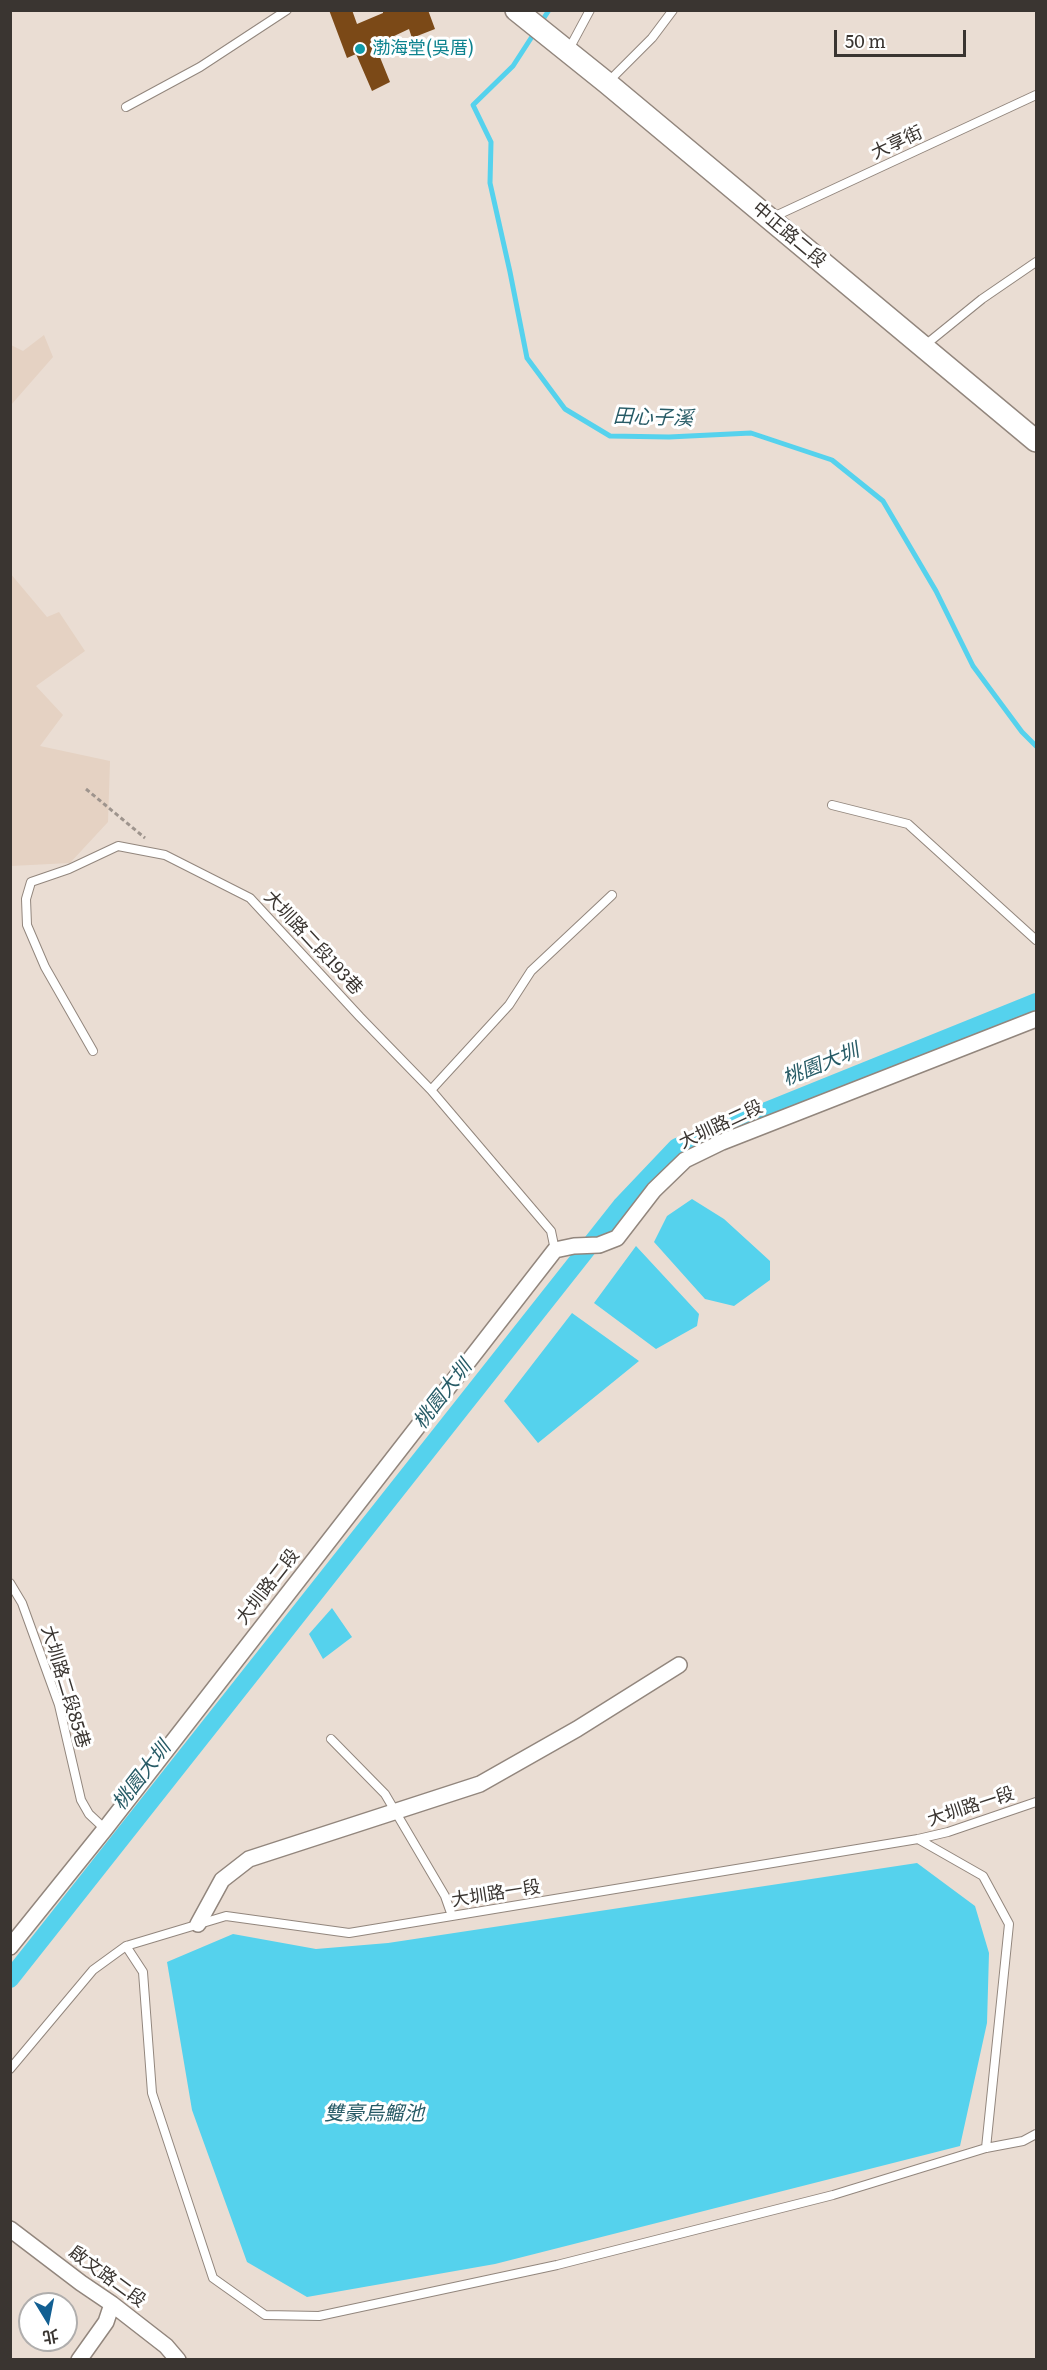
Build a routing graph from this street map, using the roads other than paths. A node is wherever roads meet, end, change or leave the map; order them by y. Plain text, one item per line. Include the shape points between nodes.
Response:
1 (287, 10) edge
2 (516, 10) edge
3 (590, 10) edge
4 (673, 10) edge
5 (568, 52) junction
6 (607, 83) junction
7 (1036, 94) edge
8 (126, 107) dead end
9 (770, 219) junction
10 (1036, 262) edge
11 (923, 347) junction
12 (1036, 441) edge
13 (832, 805) dead end
14 (612, 895) dead end
15 (1036, 940) edge
16 (1036, 1019) edge
17 (93, 1051) dead end
18 (430, 1090) junction
19 (555, 1250) junction
20 (10, 1583) edge
21 (679, 1665) dead end
22 (331, 1739) dead end
23 (1036, 1802) edge
24 (396, 1812) junction
25 (105, 1829) junction
26 (918, 1839) junction
27 (452, 1916) junction
28 (198, 1924) junction
29 (126, 1946) junction
30 (10, 1947) edge
31 (10, 2069) edge
32 (1036, 2134) edge
33 (986, 2148) junction
34 (10, 2229) edge
35 (112, 2304) junction
36 (79, 2360) edge
37 (178, 2360) edge

1 - 8 lane via 201,67
2 - 5 main road, 中正路二段
3 - 5 lane
4 - 6 lane via 652,38
5 - 6 main road, 中正路二段
6 - 9 main road, 中正路二段
7 - 9 lane, 大享街
9 - 11 main road, 中正路二段
10 - 11 lane via 982,298
11 - 12 main road, 中正路二段
13 - 15 lane via 908,824
14 - 18 lane via 531,971 509,1005
16 - 19 street, 大圳路二段 via 722,1142 685,1160 654,1190 617,1238 599,1245
17 - 18 lane, 大圳路二段193巷 via 45,967 27,925 26,899 31,882 118,846 165,855 250,898
18 - 19 lane, 大圳路二段193巷 via 551,1231
19 - 25 street, 大圳路二段
20 - 25 lane, 大圳路二段85巷 via 22,1604 59,1705 81,1800
21 - 24 street via 577,1730 480,1784
22 - 24 lane via 385,1794
23 - 26 lane, 大圳路一段
24 - 27 lane via 445,1896
24 - 28 street via 249,1859 222,1880
25 - 30 street, 大圳路二段
26 - 27 lane, 大圳路一段
26 - 33 lane via 982,1876 1009,1924
27 - 28 lane, 大圳路一段 via 349,1933 225,1916
28 - 29 lane, 大圳路一段
29 - 31 lane, 大圳路一段 via 93,1970
29 - 33 lane via 142,1972 152,2093 213,2278 265,2315 319,2316 558,2265 833,2195
32 - 33 lane via 1023,2141
34 - 35 street, 啟文路二段
35 - 36 street via 106,2322
35 - 37 street, 啟文路二段

